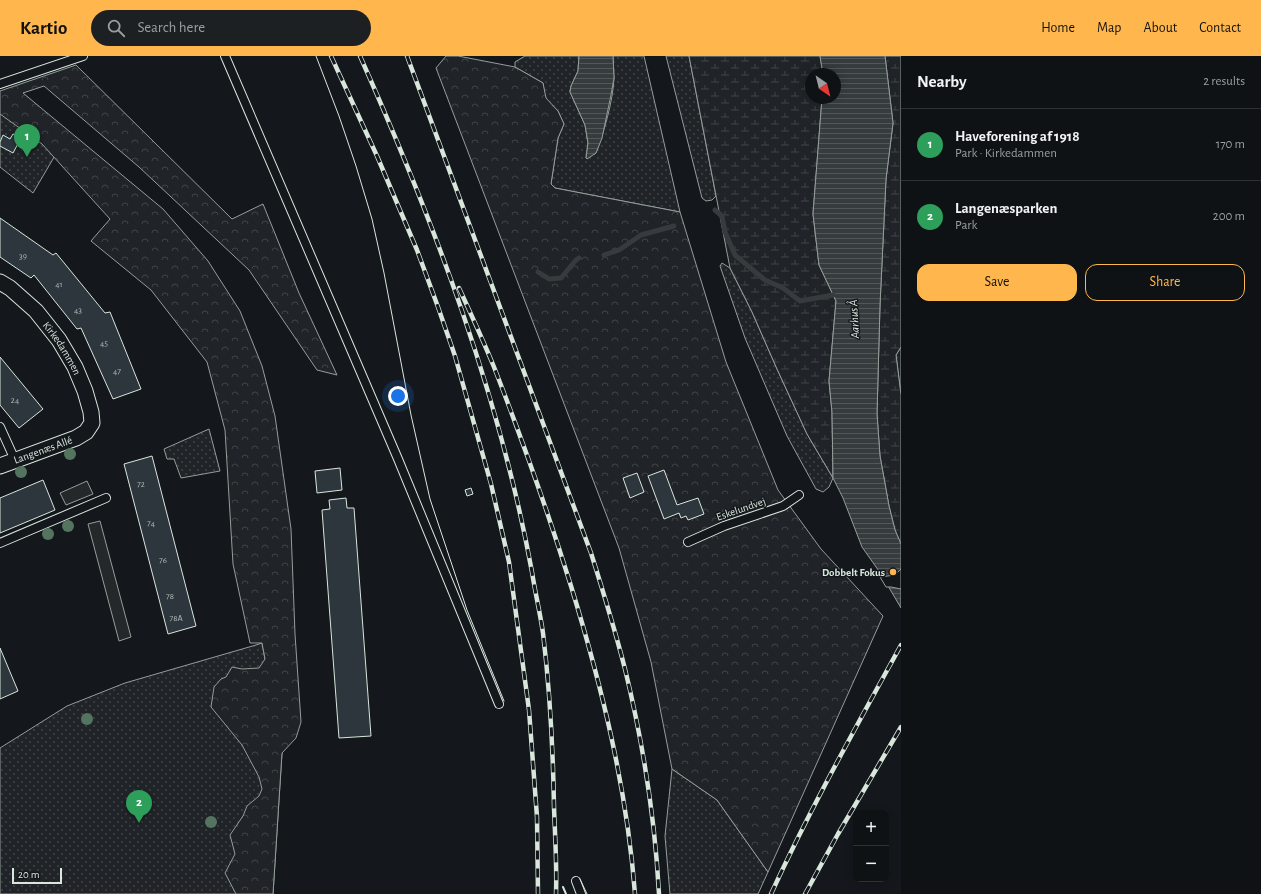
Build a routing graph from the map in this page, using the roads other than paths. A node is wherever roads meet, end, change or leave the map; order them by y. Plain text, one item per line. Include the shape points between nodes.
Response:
1 (83, 56) edge
2 (225, 56) edge
3 (0, 84) edge
4 (0, 282) edge
5 (0, 427) edge
6 (86, 432) joint
7 (15, 460) junction
8 (0, 466) edge
9 (799, 495) dead end
10 (106, 498) dead end
11 (688, 542) dead end
12 (0, 544) edge
13 (498, 704) dead end
14 (576, 881) dead end
15 (581, 894) edge

1 - 3 lane
2 - 13 lane via 395,451
4 - 6 street, Kirkedammen via 36,311 59,340 75,367 91,412 92,423
5 - 7 lane
6 - 7 street, Langenæs Allé
7 - 8 street, Langenæs Allé
9 - 11 lane, Eskelundvej via 783,506 724,526
10 - 12 lane
14 - 15 lane

